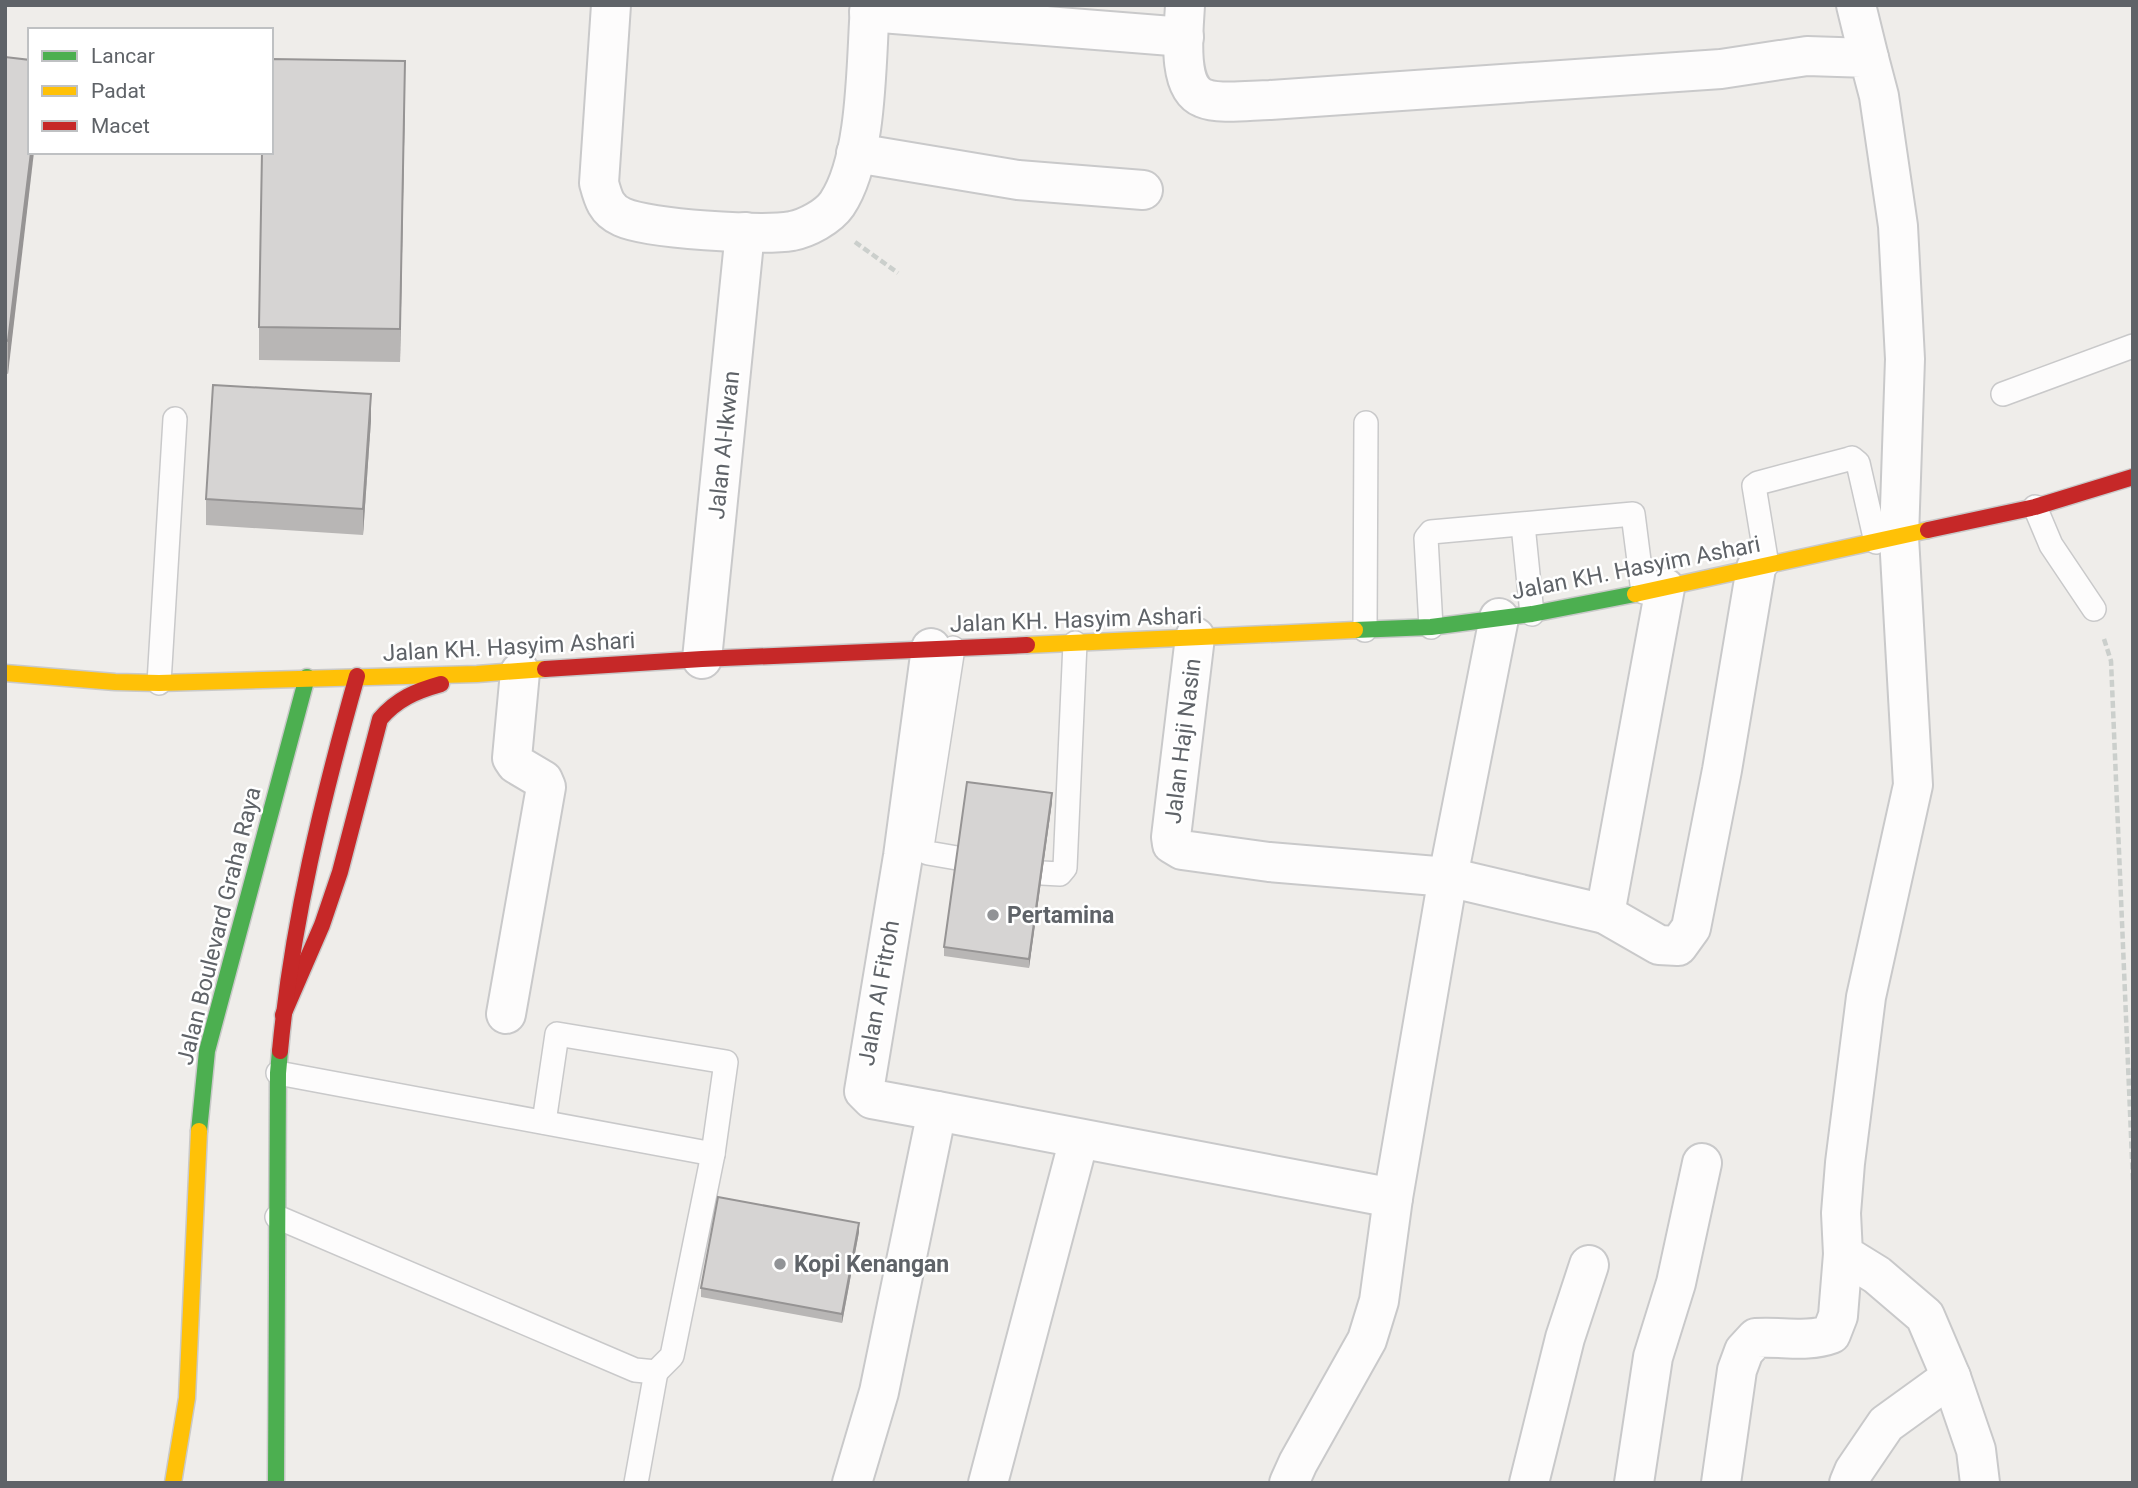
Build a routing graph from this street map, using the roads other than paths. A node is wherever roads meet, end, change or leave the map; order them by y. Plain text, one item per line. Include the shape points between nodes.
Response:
1 (611, 5) edge
2 (1856, 5) edge
3 (869, 9) edge
4 (1185, 21) edge
5 (1869, 58) junction
6 (856, 153) junction
7 (1143, 190) dead end
8 (745, 232) junction
9 (2133, 346) edge
10 (2003, 394) dead end
11 (175, 419) dead end
12 (1366, 423) dead end
13 (2133, 476) edge
14 (2035, 507) junction
15 (1523, 525) junction
16 (1887, 539) junction
17 (1762, 566) junction
18 (1654, 590) junction
19 (2094, 609) road end
20 (1515, 616) junction
21 (1431, 627) junction
22 (1365, 630) junction
23 (1195, 637) junction
24 (1075, 643) junction
25 (942, 648) junction
26 (702, 659) junction
27 (520, 672) junction
28 (5, 673) edge
29 (477, 674) junction
30 (357, 676) junction
31 (307, 677) junction
32 (159, 682) junction
33 (957, 858) edge
34 (1042, 873) edge
35 (1448, 877) junction
36 (1605, 914) junction
37 (283, 1014) junction
38 (506, 1014) dead end
39 (278, 1073) junction
40 (937, 1111) junction
41 (544, 1122) junction
42 (1079, 1139) junction
43 (713, 1154) junction
44 (1702, 1163) dead end
45 (1393, 1198) junction
46 (277, 1217) junction
47 (1843, 1254) junction
48 (1589, 1265) dead end
49 (656, 1373) junction
50 (1951, 1377) junction
51 (173, 1483) edge
52 (276, 1483) edge
53 (636, 1483) edge
54 (852, 1483) edge
55 (988, 1483) edge
56 (1289, 1483) edge
57 (1529, 1483) edge
58 (1633, 1483) edge
59 (1721, 1483) edge
60 (1849, 1483) edge
61 (1980, 1483) edge

1 - 8 street via 599,183 605,204 620,217 644,223
2 - 5 street
3 - 4 street
3 - 6 street
4 - 5 street via 1189,84 1202,98 1213,100 1721,69 1807,56
5 - 16 street via 1898,226 1905,359
6 - 7 street via 1018,180
6 - 8 street via 846,187 825,217 793,231
8 - 26 street, Jalan Al-Ikwan
9 - 10 lane
11 - 32 lane
12 - 22 lane
13 - 14 main road, Jalan KH. Hasyim Ashari
14 - 16 main road, Jalan KH. Hasyim Ashari
14 - 19 lane via 2051,545
15 - 18 lane via 1633,514
15 - 20 lane
15 - 21 lane via 1426,535
16 - 17 main road, Jalan KH. Hasyim Ashari
16 - 17 lane via 1858,463 1852,458 1754,486
16 - 47 street via 1913,785 1866,997 1845,1163
17 - 18 main road, Jalan KH. Hasyim Ashari
17 - 36 street via 1691,928 1678,946 1659,945
18 - 20 main road, Jalan KH. Hasyim Ashari
18 - 36 street
20 - 21 main road, Jalan KH. Hasyim Ashari
20 - 35 street
21 - 22 main road, Jalan KH. Hasyim Ashari
22 - 23 main road, Jalan KH. Hasyim Ashari
23 - 24 main road, Jalan KH. Hasyim Ashari
23 - 35 street, Jalan Haji Nasin via 1172,844 1181,850 1269,862
24 - 25 main road, Jalan KH. Hasyim Ashari
24 - 34 lane via 1065,868 1060,874
25 - 26 main road, Jalan KH. Hasyim Ashari
25 - 33 lane via 922,847 928,853
25 - 40 street, Jalan Al Fitroh via 864,1091 872,1099
26 - 27 main road, Jalan KH. Hasyim Ashari
27 - 29 main road, Jalan KH. Hasyim Ashari
27 - 38 street via 512,758 543,779 546,787
28 - 32 main road, Jalan KH. Hasyim Ashari
29 - 30 main road, Jalan KH. Hasyim Ashari
29 - 37 main road via 416,691 393,702 380,719 340,872
30 - 31 main road, Jalan KH. Hasyim Ashari
30 - 37 main road via 306,869
31 - 32 main road, Jalan KH. Hasyim Ashari
31 - 51 main road, Jalan Boulevard Graha Raya via 207,1051 196,1158 187,1398
35 - 36 street
35 - 45 street
37 - 39 main road
39 - 41 lane
39 - 46 main road
40 - 42 street
40 - 54 street via 879,1392
41 - 43 lane
41 - 43 lane via 557,1034 726,1062
42 - 45 street
42 - 55 street
43 - 49 lane via 671,1356
44 - 58 street via 1676,1283 1653,1357
45 - 56 street via 1379,1301 1367,1340
46 - 49 lane via 635,1370
46 - 52 main road
47 - 50 street via 1877,1275 1925,1316
47 - 59 street via 1838,1317 1831,1334 1817,1340 1756,1338 1744,1351 1737,1370
48 - 57 street via 1565,1338
49 - 53 lane
50 - 60 street via 1886,1424
50 - 61 street via 1976,1450

